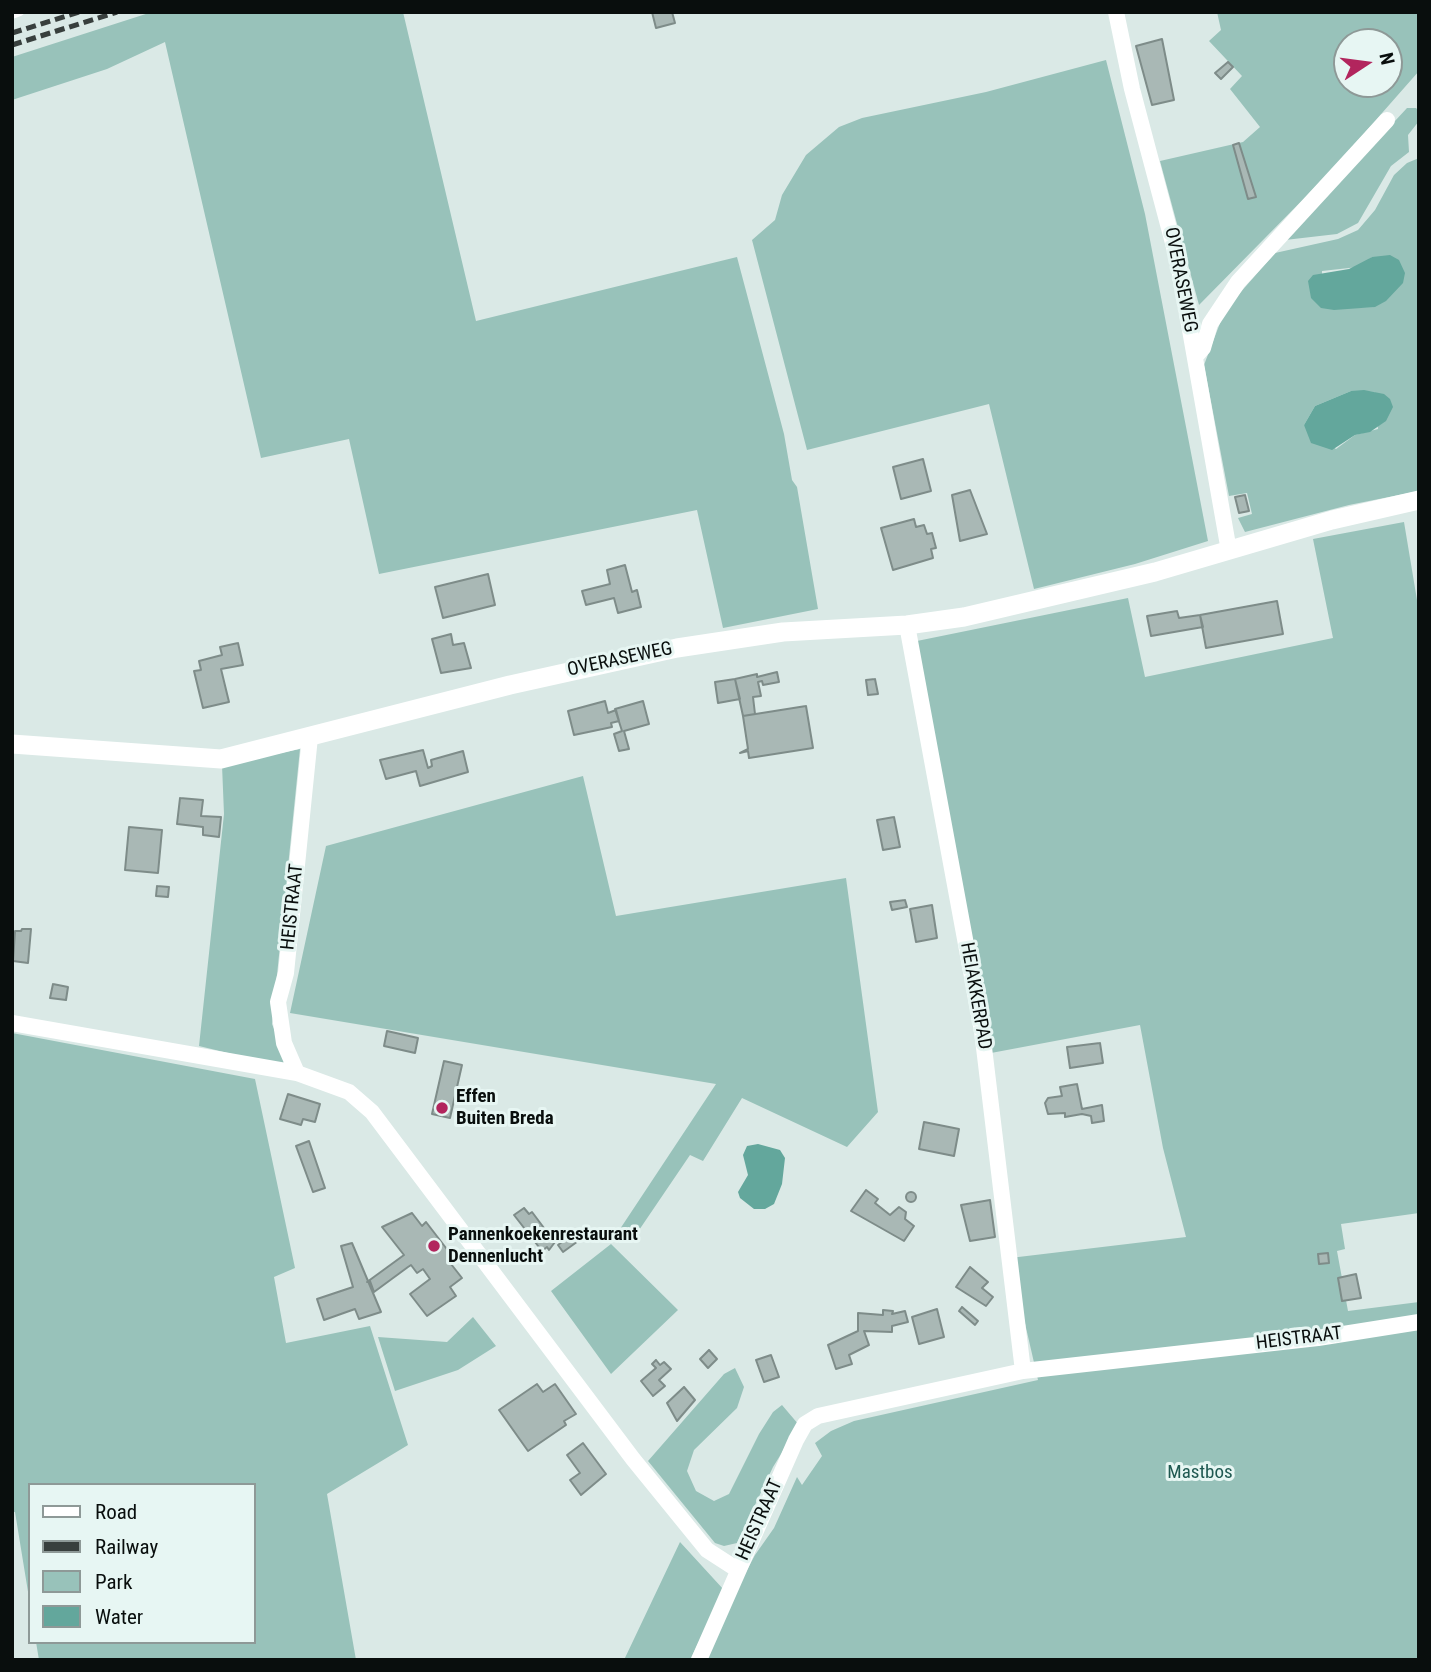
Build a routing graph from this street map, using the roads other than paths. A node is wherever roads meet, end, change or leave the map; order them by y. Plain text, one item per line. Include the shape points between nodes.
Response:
1 (20, 12) edge
2 (1116, 12) edge
3 (12, 15) edge
4 (1387, 120) dead end
5 (1195, 357) junction
6 (1419, 500) edge
7 (1229, 551) junction
8 (907, 625) junction
9 (310, 737) junction
10 (12, 744) edge
11 (12, 1023) edge
12 (297, 1073) junction
13 (1419, 1322) edge
14 (1023, 1371) junction
15 (738, 1570) junction
16 (699, 1660) edge

1 - 3 lane
2 - 5 street, OVERASEWEG via 1165,205
4 - 5 street via 1238,282
5 - 7 street, OVERASEWEG
6 - 7 street, OVERASEWEG
7 - 8 street, OVERASEWEG via 964,617
8 - 9 street, OVERASEWEG via 816,629 677,648
8 - 14 street, HEIAKKERPAD via 982,1031
9 - 10 street, OVERASEWEG via 221,759
9 - 12 street, HEISTRAAT via 286,973 278,1002 284,1043
11 - 12 street, HEISTRAAT
12 - 15 street, HEISTRAAT via 349,1092 372,1112 633,1459 707,1550
13 - 14 street, HEISTRAAT
14 - 15 street, HEISTRAAT via 818,1416 805,1424
15 - 16 street

